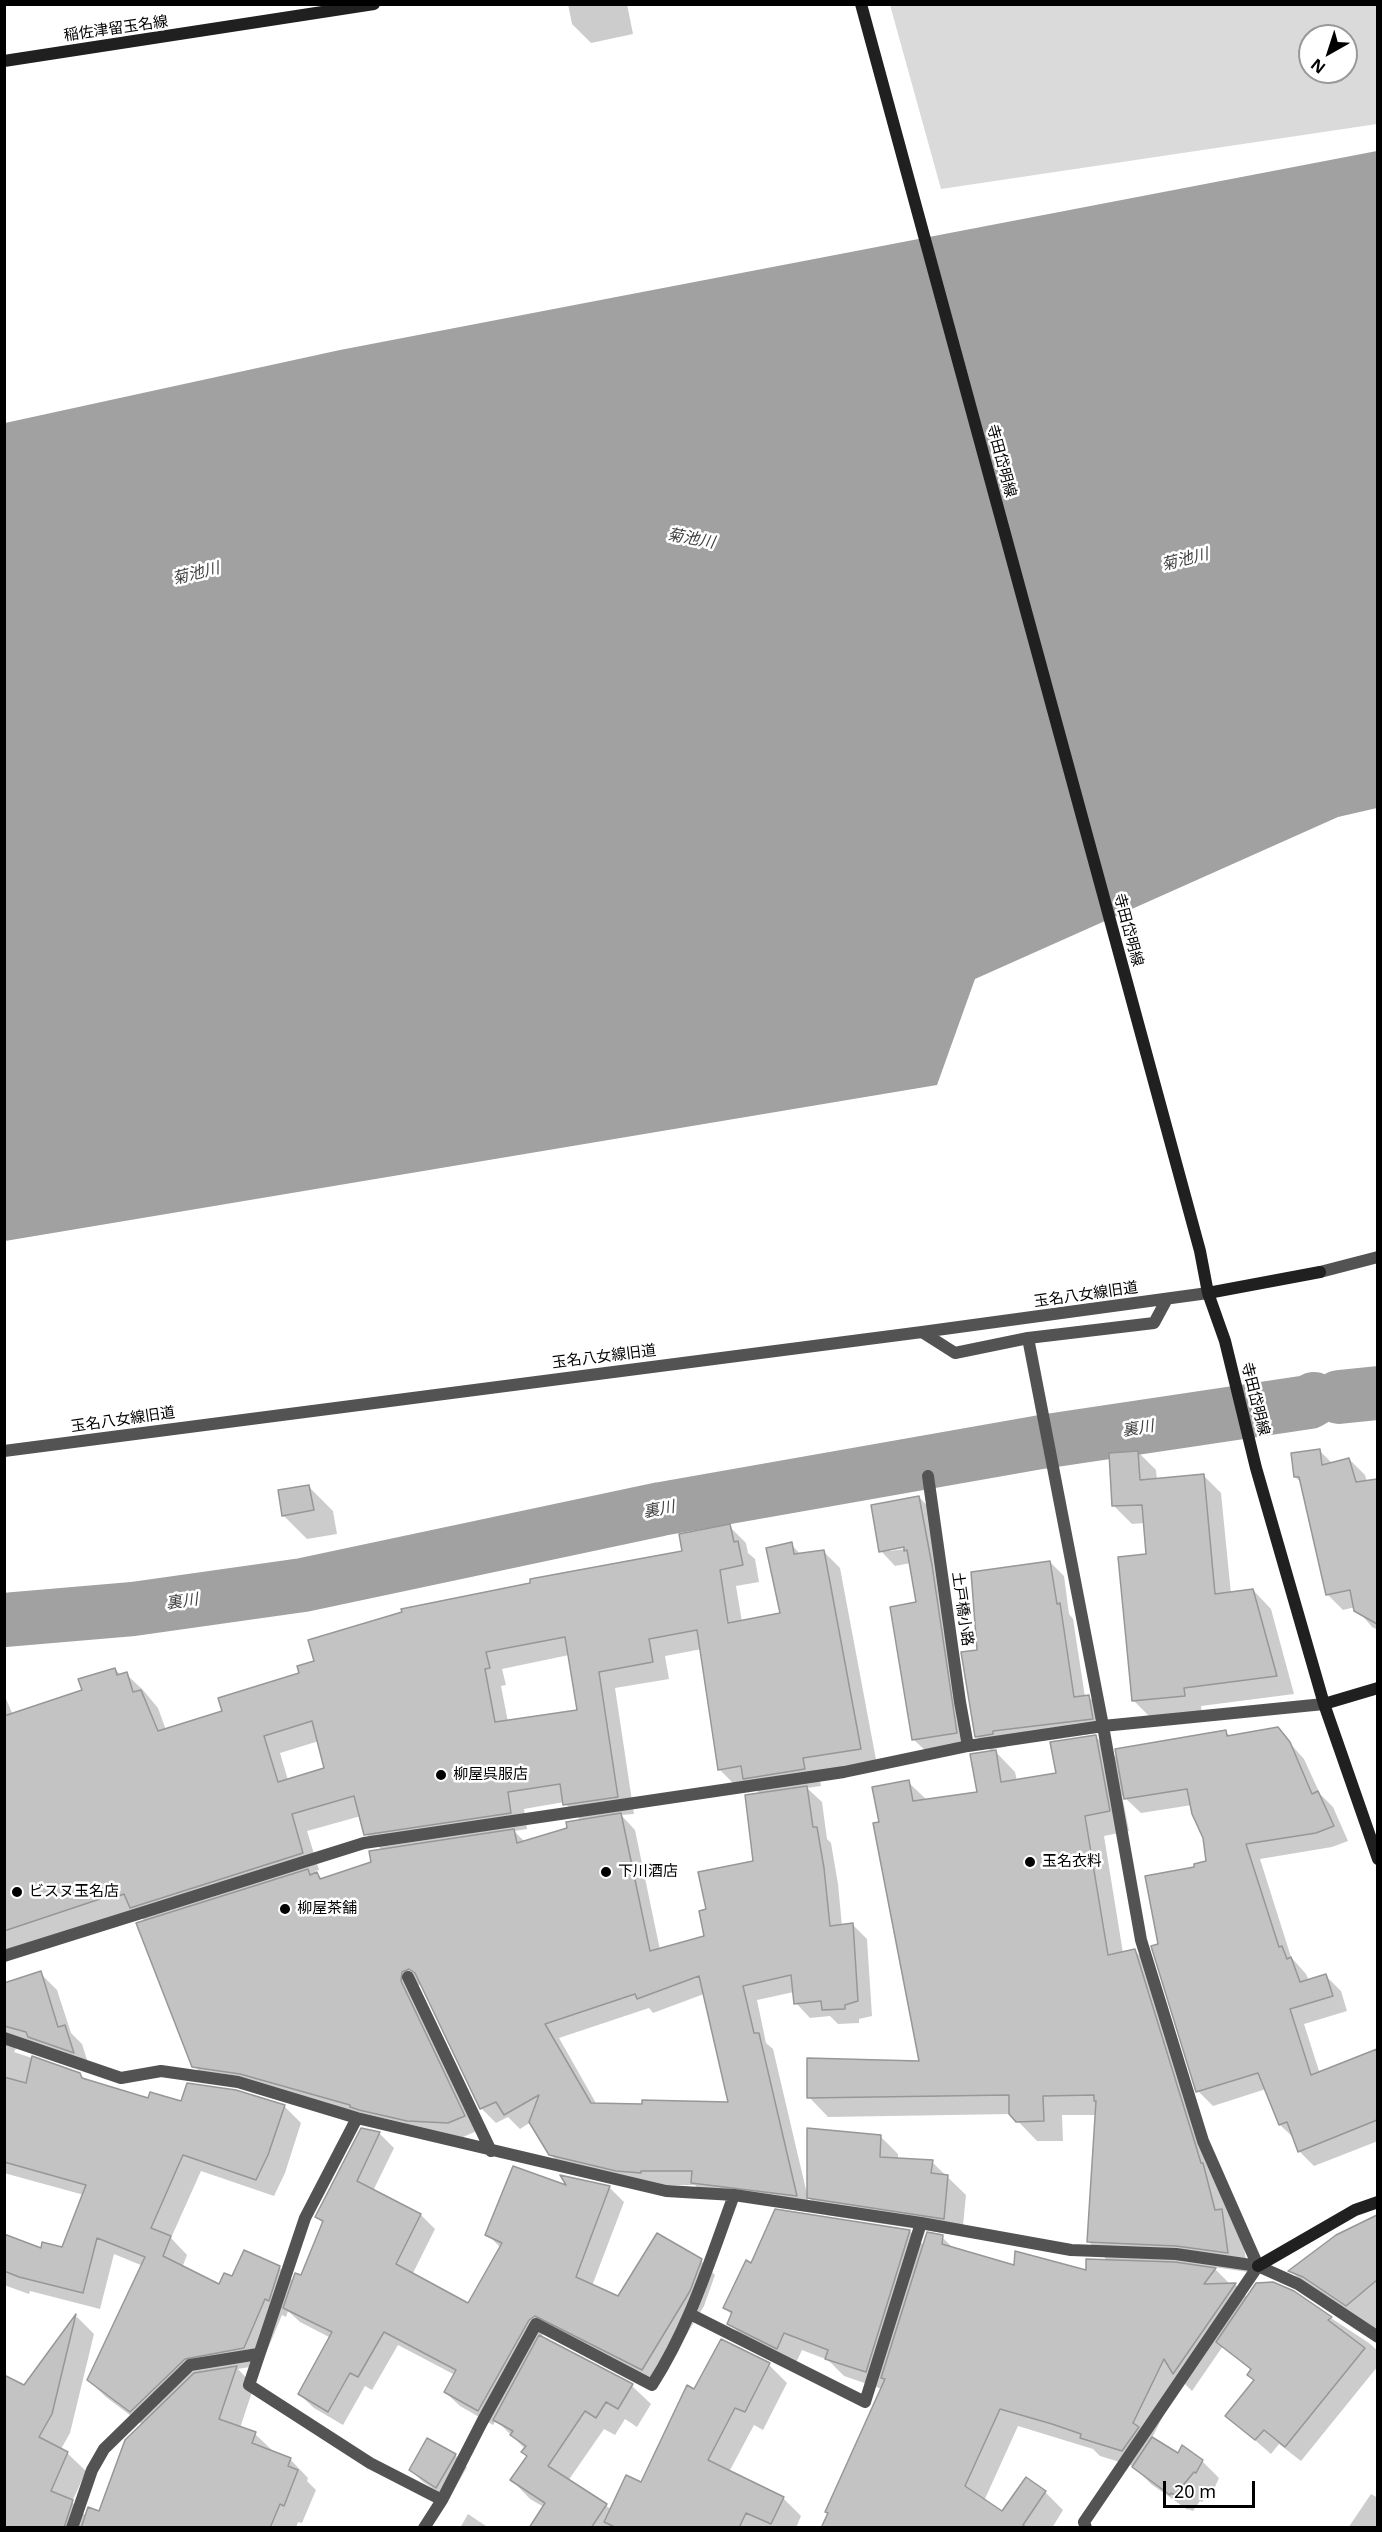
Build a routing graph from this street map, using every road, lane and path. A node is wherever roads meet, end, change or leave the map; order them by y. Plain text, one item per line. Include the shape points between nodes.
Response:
1 (861, 4) edge
2 (370, 5) edge
3 (4, 60) edge
4 (1374, 1258) edge
5 (1320, 1272) joint
6 (1208, 1293) junction
7 (1167, 1299) junction
8 (922, 1332) junction
9 (1028, 1338) junction
10 (4, 1451) edge
11 (928, 1476) dead end
12 (1377, 1688) edge
13 (1324, 1704) junction
14 (1103, 1726) junction
15 (968, 1746) junction
16 (1377, 1859) edge
17 (4, 1956) edge
18 (408, 1977) dead end
19 (4, 2038) edge
20 (357, 2118) junction
21 (491, 2151) junction
22 (734, 2195) junction
23 (1377, 2202) edge
24 (921, 2223) junction
25 (1258, 2266) junction
26 (690, 2314) junction
27 (1377, 2337) edge
28 (258, 2354) junction
29 (442, 2500) junction
30 (72, 2528) edge
31 (424, 2528) edge
32 (1086, 2528) edge

1 - 6 main road, 寺田岱明線 via 1200,1251
2 - 3 main road, 稲佐津留玉名線
4 - 5 street
5 - 6 main road
6 - 7 street, 玉名八女線旧道
6 - 13 main road, 寺田岱明線 via 1225,1341 1256,1468
7 - 8 street, 玉名八女線旧道
7 - 9 street via 1154,1323
8 - 9 street via 955,1353
8 - 10 street, 玉名八女線旧道
9 - 14 street
11 - 15 street, 土戸橋小路
12 - 13 main road
13 - 14 street
13 - 16 main road, 寺田岱明線
14 - 15 street
14 - 25 street via 1141,1940 1203,2141
15 - 17 street via 844,1772 364,1843
18 - 21 street
19 - 20 street via 121,2078 161,2071 238,2082
20 - 21 street
20 - 28 street via 305,2218
21 - 22 street via 666,2191
22 - 24 street
22 - 26 street
23 - 25 main road via 1355,2210
24 - 25 street via 1071,2250 1176,2254
24 - 26 street via 865,2402
25 - 27 street via 1298,2284
25 - 32 street via 1102,2494 1084,2522
26 - 29 street via 652,2385 536,2324
28 - 29 street via 249,2385 370,2463
28 - 30 street via 190,2365 104,2449 92,2470
29 - 31 street

